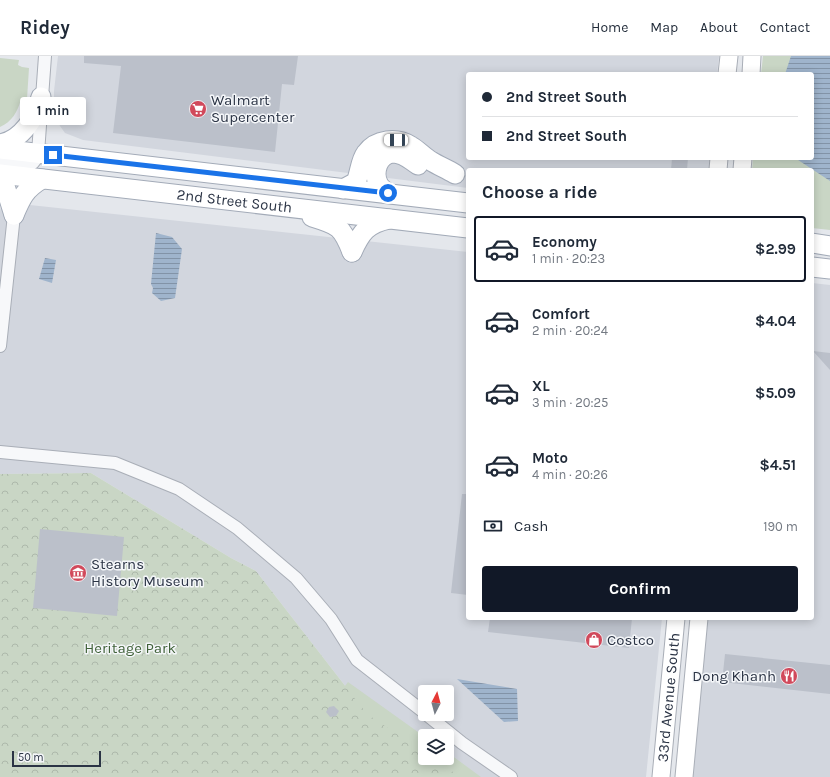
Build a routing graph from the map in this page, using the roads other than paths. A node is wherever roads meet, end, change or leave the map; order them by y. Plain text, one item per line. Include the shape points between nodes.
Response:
1 (45, 56) edge
2 (729, 56) edge
3 (752, 56) edge
4 (728, 72) edge
5 (751, 72) edge
6 (41, 97) junction
7 (0, 144) edge
8 (0, 149) edge
9 (38, 153) junction
10 (0, 163) edge
11 (0, 174) edge
12 (42, 179) junction
13 (0, 180) edge
14 (344, 189) junction
15 (388, 193) junction
16 (466, 203) edge
17 (281, 206) junction
18 (14, 215) junction
19 (390, 219) junction
20 (466, 228) edge
21 (814, 243) edge
22 (830, 246) edge
23 (814, 267) edge
24 (830, 269) edge
25 (0, 346) edge
26 (0, 452) edge
27 (676, 620) edge
28 (699, 620) edge
29 (418, 708) edge
30 (434, 721) edge
31 (511, 777) edge
32 (661, 777) edge
33 (684, 777) edge

1 - 6 street
2 - 4 main road
3 - 5 main road
6 - 7 main road via 34,117 26,127 17,137
6 - 9 street
8 - 9 main road, 2nd Street South
9 - 10 street via 34,163 30,165
9 - 14 main road, 2nd Street South
11 - 12 main road, 2nd Street South
12 - 17 main road, 2nd Street South
12 - 18 main road via 24,194
13 - 18 main road via 5,186
14 - 15 main road, 2nd Street South
14 - 15 main road via 356,182 363,158 370,148 388,140 410,145 429,160 455,174 423,168 408,158 387,154 378,164 376,178
15 - 16 main road, 2nd Street South
17 - 19 main road, 2nd Street South
17 - 19 main road via 338,227 346,235 352,252 365,230 372,224
18 - 25 street
19 - 20 main road, 2nd Street South
21 - 22 main road
23 - 24 main road
26 - 29 street via 115,463 179,489 237,528 296,578 331,619 357,660
27 - 32 main road, 33rd Avenue South
28 - 33 main road, 33rd Avenue South
30 - 31 street

